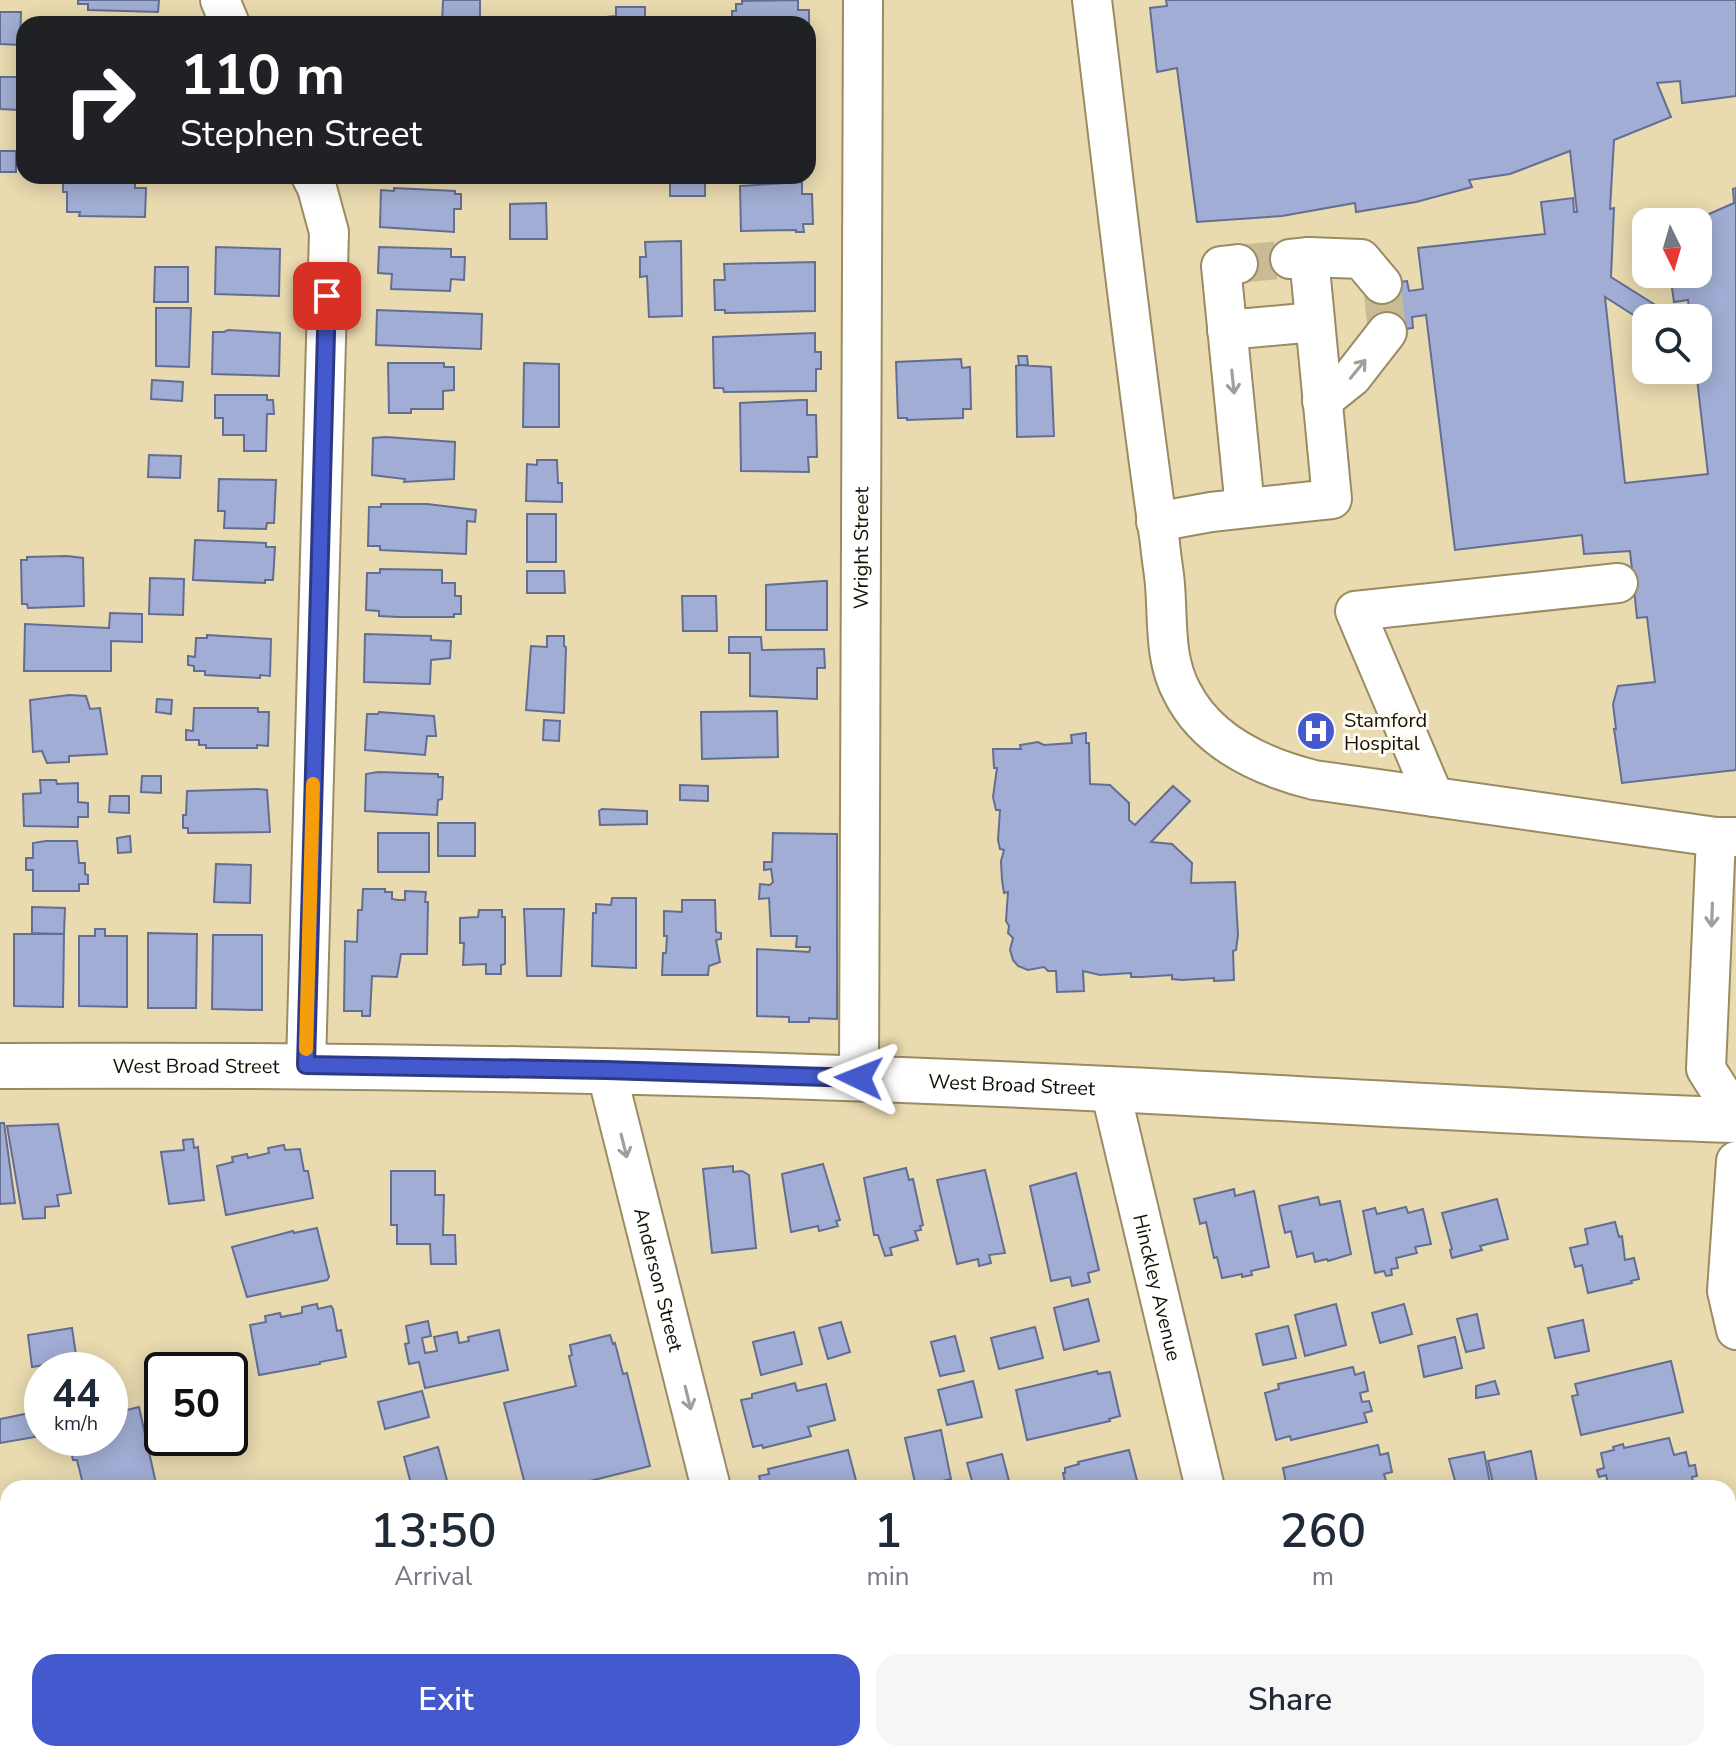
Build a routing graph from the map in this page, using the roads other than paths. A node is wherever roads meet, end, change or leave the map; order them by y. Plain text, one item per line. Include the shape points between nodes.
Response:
1 (1092, 0) edge
2 (862, 10) edge
3 (315, 184) edge
4 (1238, 264) dead end
5 (1382, 284) tunnel mouth
6 (1315, 322) junction
7 (1227, 330) junction
8 (1387, 332) tunnel mouth
9 (1322, 401) junction
10 (1245, 508) junction
11 (1156, 522) junction
12 (1618, 583) dead end
13 (1434, 797) junction
14 (1726, 837) edge
15 (306, 1065) junction
16 (0, 1066) edge
17 (606, 1070) junction
18 (859, 1078) junction
19 (1110, 1089) junction
20 (1736, 1118) edge
21 (1736, 1161) edge
22 (1736, 1330) edge
23 (709, 1480) edge
24 (1203, 1480) edge

1 - 11 street
2 - 18 street, Wright Street
3 - 15 street via 329,232
4 - 7 street via 1221,266
5 - 6 street via 1361,259 1299,258
6 - 7 street
6 - 9 street
7 -> 10 street
9 -> 8 street via 1352,377
9 - 10 street via 1332,499
10 - 11 street
11 - 13 street via 1176,678 1211,731 1253,759 1300,776
12 - 13 street via 1355,611
13 - 14 street
14 -> 20 street via 1706,1069
15 - 16 main road, West Broad Street
15 - 17 main road, West Broad Street
17 - 18 main road, West Broad Street
17 -> 23 street, Anderson Street
18 - 19 main road, West Broad Street
19 - 20 main road, West Broad Street
19 - 24 street, Hinckley Avenue
21 - 22 street via 1727,1291

